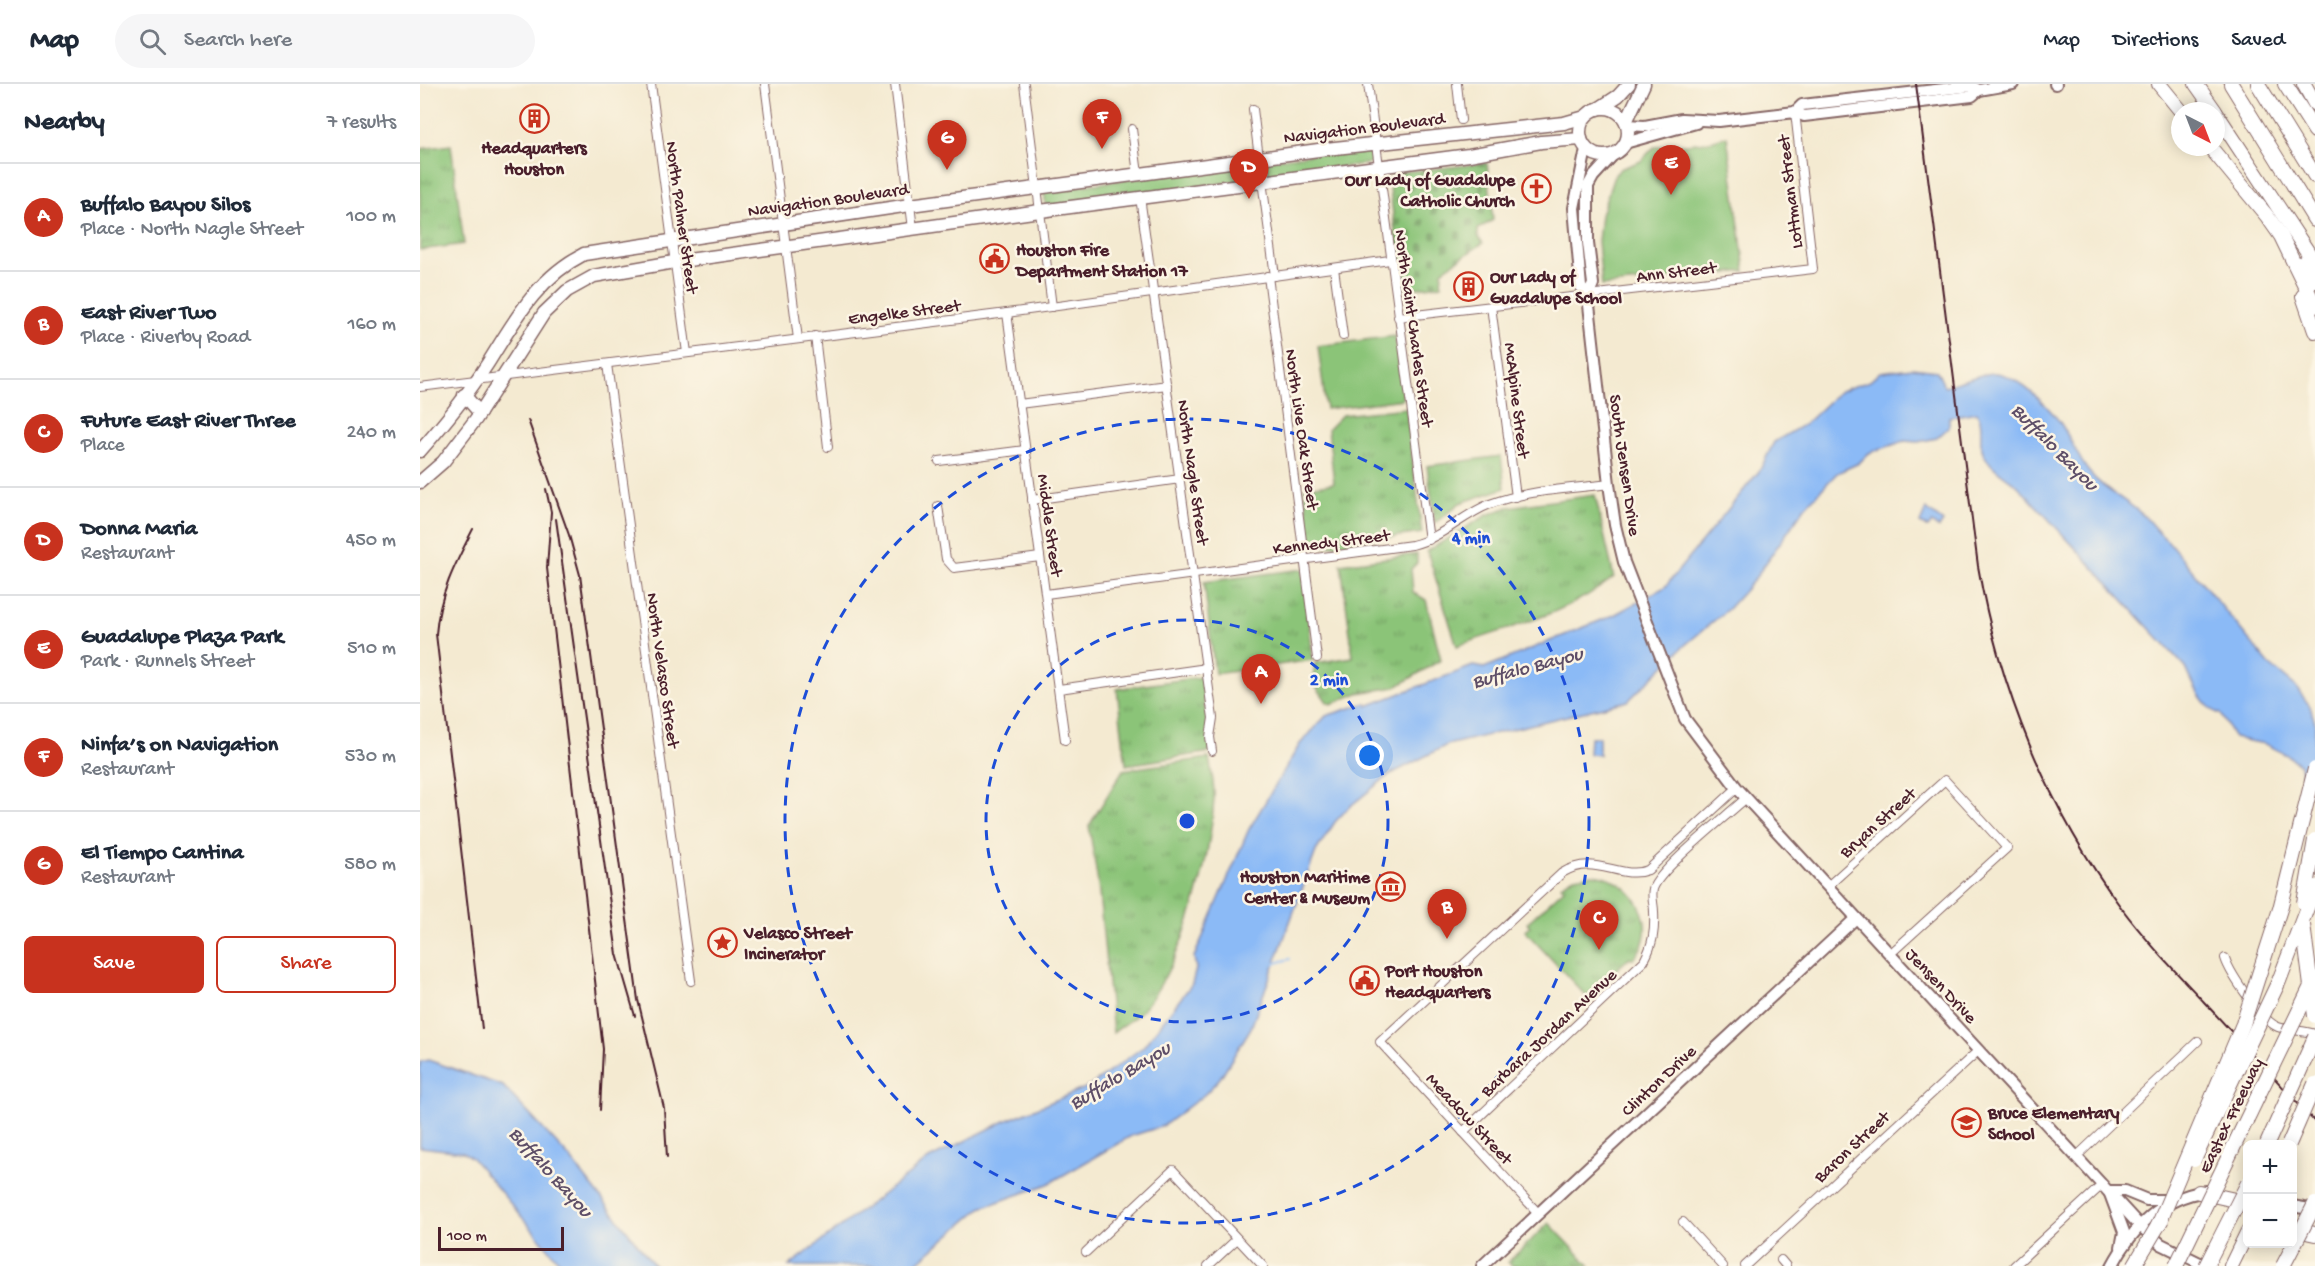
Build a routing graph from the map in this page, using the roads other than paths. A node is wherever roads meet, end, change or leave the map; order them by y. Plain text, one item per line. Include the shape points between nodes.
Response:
1 (651, 84) edge
2 (765, 84) edge
3 (895, 84) edge
4 (1024, 84) edge
5 (1368, 84) edge
6 (1457, 84) edge
7 (1629, 84) edge
8 (1644, 84) edge
9 (2013, 84) edge
10 (2158, 84) edge
11 (2196, 84) edge
12 (2231, 84) edge
13 (2258, 84) edge
14 (2285, 84) edge
15 (2304, 84) edge
16 (2173, 102) edge
17 (2208, 102) edge
18 (2315, 104) edge
19 (1253, 109) dead end
20 (1598, 109) junction
21 (1795, 112) junction
22 (1585, 117) junction
23 (1461, 120) dead end
24 (1708, 120) junction
25 (1626, 123) junction
26 (2225, 127) edge
27 (1132, 129) dead end
28 (2315, 131) edge
29 (1376, 142) junction
30 (1625, 143) junction
31 (1583, 144) junction
32 (1614, 154) junction
33 (2217, 156) edge
34 (1259, 158) junction
35 (1379, 166) junction
36 (1138, 174) junction
37 (2315, 176) edge
38 (1262, 181) junction
39 (1037, 188) junction
40 (2268, 190) junction
41 (1140, 197) junction
42 (2255, 204) junction
43 (910, 205) junction
44 (1040, 211) junction
45 (2315, 220) edge
46 (783, 224) junction
47 (913, 229) junction
48 (671, 240) junction
49 (786, 247) junction
50 (1390, 260) junction
51 (674, 262) junction
52 (2315, 263) edge
53 (1334, 268) junction
54 (1814, 269) joint
55 (1271, 276) junction
56 (2315, 281) edge
57 (535, 291) junction
58 (1155, 292) junction
59 (1588, 296) junction
60 (524, 306) junction
61 (1491, 306) junction
62 (2315, 306) edge
63 (550, 307) junction
64 (1052, 307) junction
65 (1007, 313) junction
66 (1398, 317) junction
67 (539, 321) junction
68 (2315, 331) edge
69 (814, 336) junction
70 (1343, 336) dead end
71 (798, 339) junction
72 (687, 353) junction
73 (607, 364) junction
74 (502, 377) junction
75 (475, 381) junction
76 (1167, 385) junction
77 (420, 387) edge
78 (464, 395) junction
79 (1019, 404) junction
80 (480, 413) junction
81 (828, 447) dead end
82 (1025, 450) junction
83 (420, 451) edge
84 (939, 461) dead end
85 (1180, 480) junction
86 (420, 482) edge
87 (1609, 484) junction
88 (1516, 497) junction
89 (1032, 500) junction
90 (938, 506) dead end
91 (1429, 540) junction
92 (1040, 557) junction
93 (1305, 559) junction
94 (1193, 573) junction
95 (1046, 594) junction
96 (1317, 658) dead end
97 (1207, 668) junction
98 (1059, 689) junction
99 (1678, 702) joint
100 (1065, 740) dead end
101 (1212, 751) dead end
102 (2315, 769) edge
103 (1737, 788) junction
104 (1746, 798) junction
105 (2315, 840) edge
106 (1828, 886) junction
107 (2315, 887) edge
108 (1856, 918) junction
109 (1890, 954) junction
110 (2225, 958) dead end
111 (2315, 958) edge
112 (2315, 978) edge
113 (691, 981) dead end
114 (2315, 1016) edge
115 (2315, 1035) edge
116 (2288, 1037) junction
117 (2198, 1041) dead end
118 (1979, 1050) junction
119 (2315, 1084) edge
120 (1463, 1132) junction
121 (2269, 1140) edge
122 (2291, 1140) edge
123 (2077, 1156) junction
124 (2106, 1188) junction
125 (2243, 1191) edge
126 (2199, 1192) junction
127 (2243, 1196) edge
128 (2172, 1200) junction
129 (2315, 1204) edge
130 (2243, 1205) edge
131 (2297, 1207) edge
132 (2315, 1210) edge
133 (1539, 1214) junction
134 (1683, 1222) dead end
135 (2140, 1226) junction
136 (2158, 1226) junction
137 (2297, 1230) edge
138 (2315, 1234) edge
139 (1237, 1239) junction
140 (2243, 1240) edge
141 (2121, 1251) junction
142 (1086, 1252) dead end
143 (1208, 1266) edge
144 (1263, 1266) edge
145 (1482, 1266) edge
146 (1724, 1266) edge
147 (1745, 1266) edge
148 (2014, 1266) edge
149 (2112, 1266) edge
150 (2134, 1266) edge
151 (2176, 1266) edge
152 (2206, 1266) edge
153 (2231, 1266) edge
154 (2283, 1266) edge

1 - 48 street, North Palmer Street
2 - 46 street
3 - 43 street
4 - 39 street
5 - 29 street, North Saint Charles Street
6 - 23 street
7 - 20 main road
8 - 25 main road
9 - 21 main road via 1802,105
10 - 16 highway
11 - 17 highway
12 - 45 highway
13 - 37 highway
14 - 28 highway
15 - 18 highway
19 - 34 street, North Live Oak Street
20 - 22 main road
20 - 25 main road via 1617,112
21 - 24 main road
21 - 54 street, Lottman Street
22 - 29 main road, Navigation Boulevard via 1564,123
22 - 31 main road via 1580,128
24 - 25 main road via 1682,119 1645,126
24 - 30 main road
25 - 30 main road
26 - 40 highway
27 - 36 street
29 - 34 main road, Navigation Boulevard
29 - 35 street, North Saint Charles Street
30 - 32 main road
31 - 32 main road via 1596,155
31 - 35 main road via 1541,142
31 - 59 main road, South Jensen Drive via 1574,208 1581,287
32 - 59 main road, South Jensen Drive via 1588,186 1593,284
33 - 42 highway
34 - 36 main road, Navigation Boulevard
34 - 38 street, North Live Oak Street via 1264,162
35 - 38 main road
35 - 50 street, North Saint Charles Street
36 - 39 main road, Navigation Boulevard
38 - 41 main road
38 - 55 street, North Live Oak Street
39 - 43 main road, Navigation Boulevard
39 - 44 street
40 - 52 highway
40 - 56 highway
41 - 44 main road
41 - 58 street, North Nagle Street
42 - 62 highway via 2281,236
42 - 68 highway via 2292,272
43 - 46 main road, Navigation Boulevard
43 - 47 street
44 - 47 main road
44 - 64 street
46 - 48 main road, Navigation Boulevard
46 - 49 street
47 - 49 main road
48 - 51 street, North Palmer Street
48 - 57 main road, Navigation Boulevard via 584,254 567,263
49 - 51 main road
49 - 71 street
50 - 53 street, Engelke Street
50 - 66 street, North Saint Charles Street
51 - 63 main road via 594,276 567,291
51 - 72 street, North Palmer Street
53 - 55 street, Engelke Street
53 - 70 street
54 - 59 street, Ann Street
55 - 58 street, Engelke Street
55 - 93 street, North Live Oak Street
57 - 60 main road, Navigation Boulevard
57 - 63 main road
58 - 64 street, Engelke Street
58 - 76 street, North Nagle Street
59 - 61 street, Ann Street
59 - 87 main road, South Jensen Drive
60 - 67 main road
60 - 75 main road, Navigation Boulevard
61 - 66 street, Ann Street
61 - 88 street, McAlpine Street
63 - 67 main road
64 - 65 street, Engelke Street
65 - 69 street, Engelke Street
65 - 79 street, Middle Street
66 - 91 street, North Saint Charles Street
67 - 74 main road
69 - 71 street, Engelke Street
69 - 81 street
71 - 72 street, Engelke Street
72 - 73 street, Engelke Street
73 - 74 street, Engelke Street
73 - 113 street, North Velasco Street
74 - 75 street, Engelke Street
74 - 80 main road
75 - 77 street, Engelke Street
75 - 78 main road, Navigation Boulevard
76 - 79 street
76 - 85 street, North Nagle Street
78 - 80 main road
78 - 83 main road, Navigation Boulevard
79 - 82 street, Middle Street
80 - 86 main road via 443,462
82 - 84 street
82 - 89 street, Middle Street
85 - 89 street
85 - 94 street, North Nagle Street
87 - 88 street, Kennedy Street
87 - 99 main road, South Jensen Drive via 1624,562
88 - 91 street, Kennedy Street via 1490,504
89 - 92 street, Middle Street
90 - 92 street via 946,559 954,568
91 - 93 street, Kennedy Street
92 - 95 street, Middle Street
93 - 94 street, Kennedy Street
93 - 96 street, North Live Oak Street
94 - 95 street, Kennedy Street
94 - 97 street, North Nagle Street
95 - 98 street, Middle Street
97 - 98 street
97 - 101 street, North Nagle Street
98 - 100 street, Middle Street
99 - 103 main road, Jensen Drive via 1690,729
102 - 136 highway, bridge via 2280,909 2243,1024
103 - 104 main road, Jensen Drive
103 - 120 street, Meadow Street via 1652,868 1636,873 1598,864 1583,865 1557,876 1380,1042
104 - 106 main road, Jensen Drive
104 - 120 street, Barbara Jordan Avenue via 1661,876 1653,891 1653,943 1644,961
105 - 114 highway, bridge via 2302,930
106 - 108 main road, Jensen Drive
106 - 109 street, Bryan Street via 1945,780 2007,848
107 - 136 highway, bridge via 2279,981 2211,1128
108 - 109 main road, Jensen Drive
108 - 133 main road, Clinton Drive
109 - 118 main road, Jensen Drive
110 - 115 street via 2229,972 2243,991 2277,1027
111 - 116 highway, bridge
112 - 116 highway, Eastex Freeway, bridge
115 - 121 highway, bridge
116 - 151 highway, Eastex Freeway, bridge
117 - 123 street
118 - 123 main road, Jensen Drive
118 - 147 street, Baron Street
119 - 122 highway, bridge
120 - 133 street, Meadow Street
123 - 124 main road, Jensen Drive
124 - 128 main road via 2147,1200
124 - 135 main road, Jensen Drive
124 - 141 main road via 2124,1232
124 - 148 street
125 - 152 highway, bridge
126 - 127 main road
126 - 128 main road
126 - 130 highway
128 - 135 main road
129 - 154 highway, bridge
131 - 132 main road
133 - 145 main road, Clinton Drive
134 - 146 street
135 - 141 main road
135 - 152 main road, Jensen Drive via 2161,1244
136 - 150 highway, bridge
137 - 138 highway
139 - 142 street via 1173,1170
139 - 143 street
139 - 144 street
140 - 153 highway
141 - 149 main road

